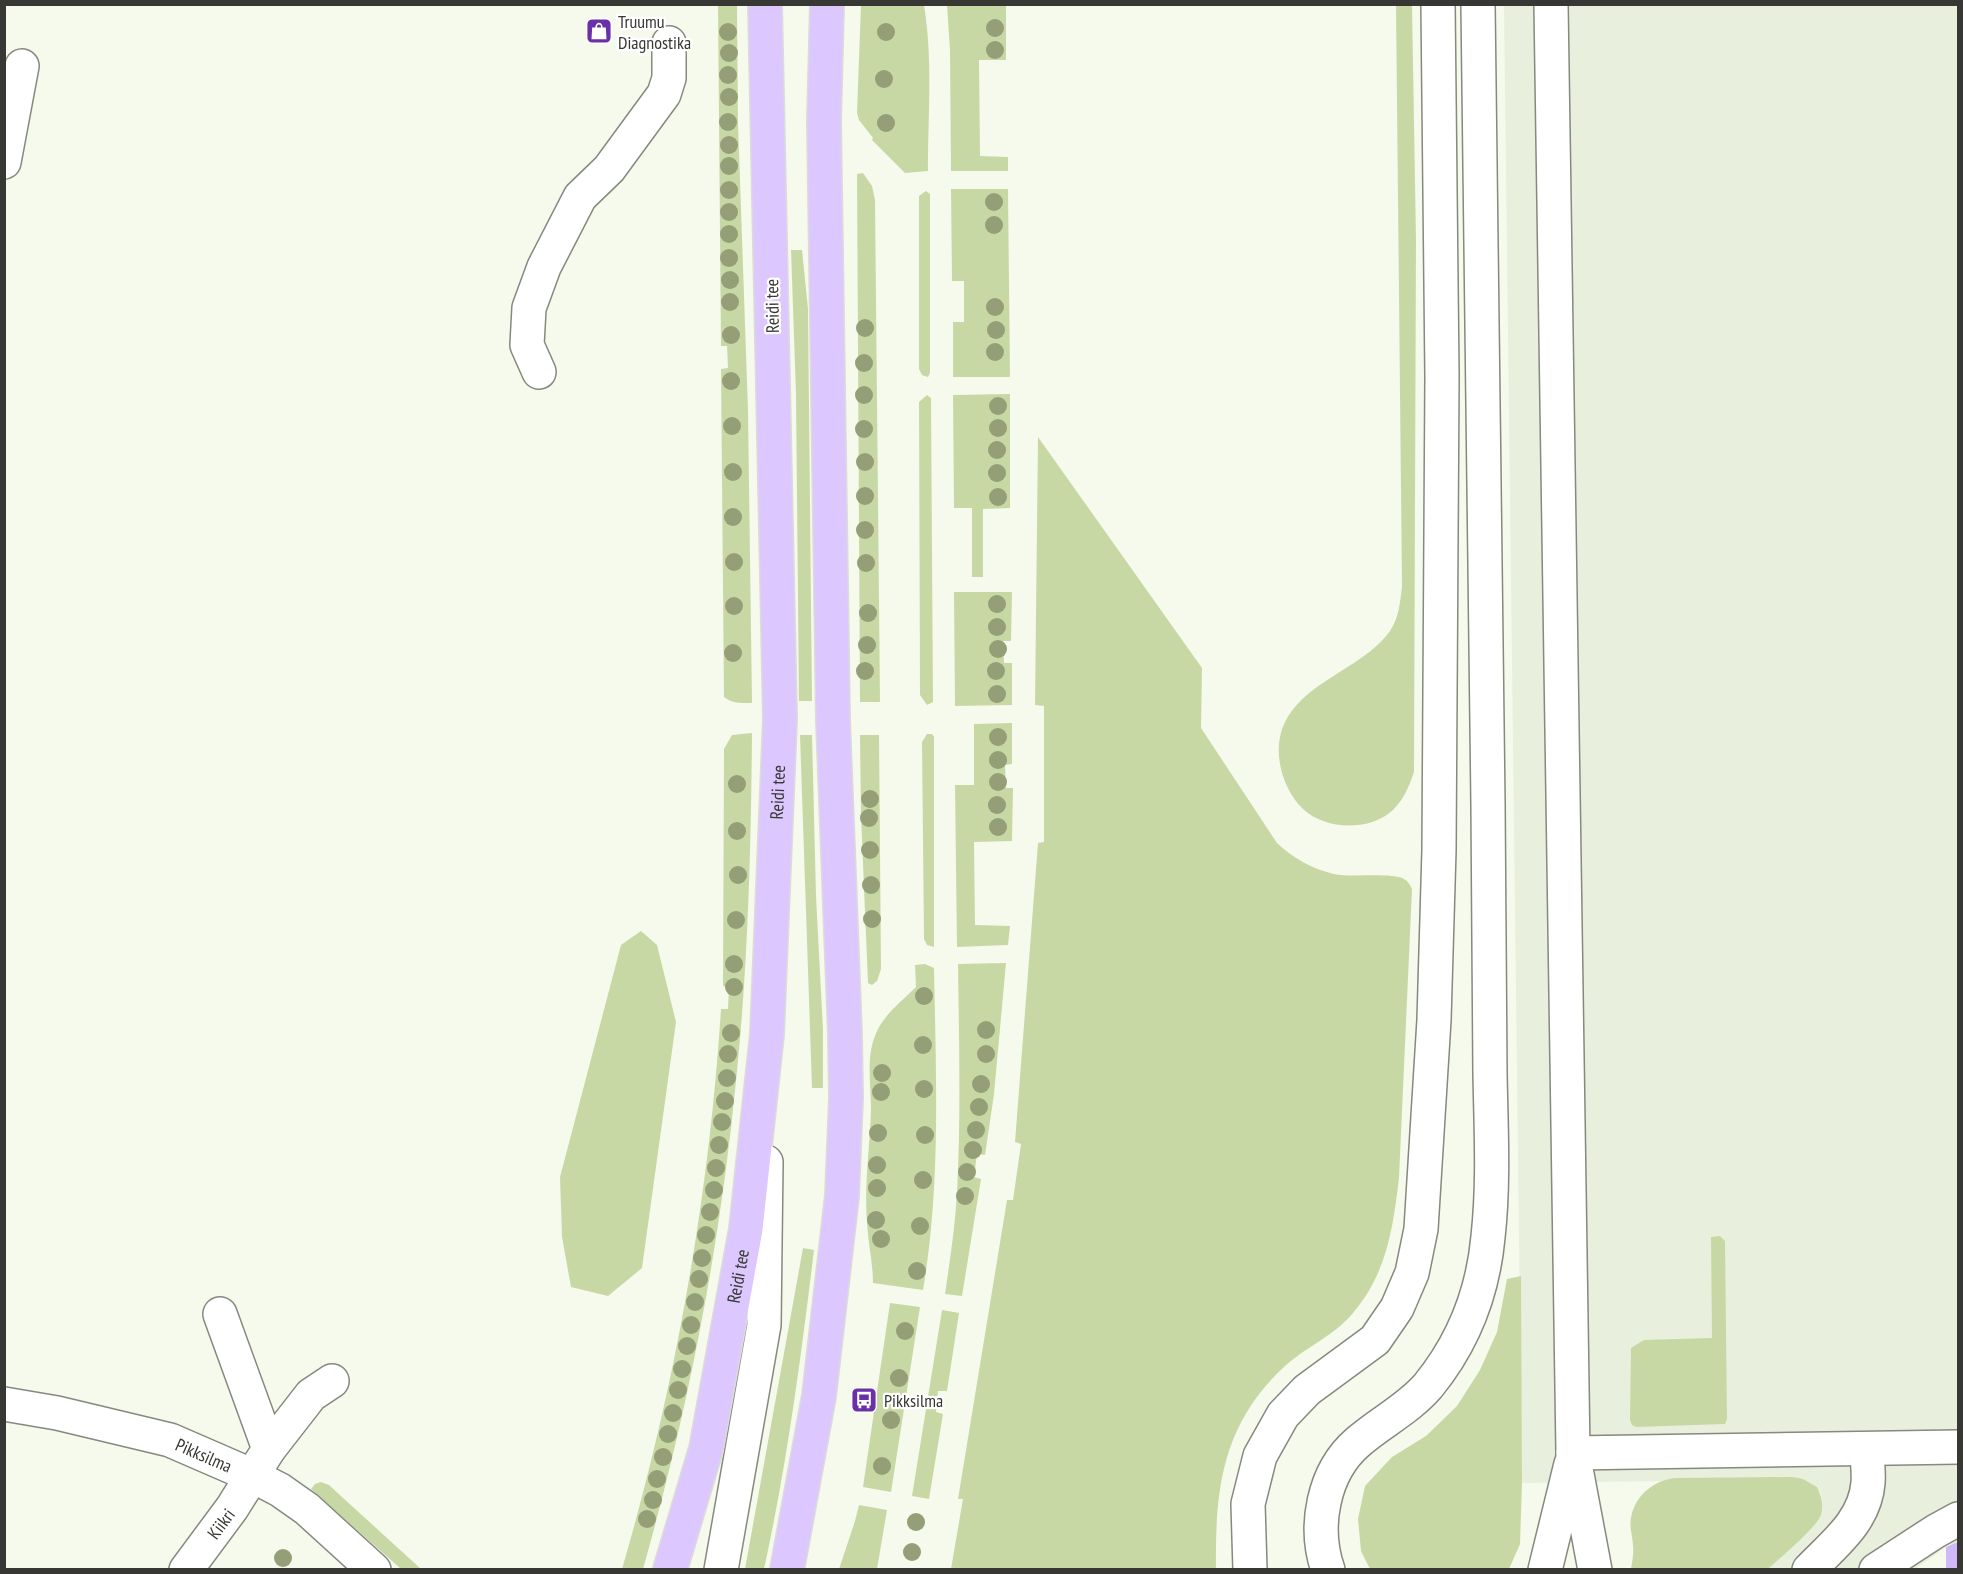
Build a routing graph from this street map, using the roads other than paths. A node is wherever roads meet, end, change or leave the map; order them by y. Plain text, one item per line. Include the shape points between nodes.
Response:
1 (765, 4) edge
2 (827, 4) edge
3 (1438, 4) edge
4 (1478, 4) edge
5 (1551, 4) edge
6 (669, 43) dead end
7 (22, 66) dead end
8 (4, 162) edge
9 (539, 372) dead end
10 (1439, 850) junction
11 (1489, 878) junction
12 (767, 1034) junction
13 (220, 1314) dead end
14 (332, 1381) dead end
15 (4, 1404) edge
16 (1959, 1447) edge
17 (1867, 1450) junction
18 (1574, 1453) junction
19 (261, 1462) junction
20 (1959, 1520) edge
21 (1885, 1565) edge
22 (186, 1569) edge
23 (374, 1569) edge
24 (670, 1569) edge
25 (721, 1569) edge
26 (787, 1569) edge
27 (1250, 1569) edge
28 (1328, 1569) edge
29 (1545, 1569) edge
30 (1595, 1569) edge
31 (1809, 1569) edge

1 - 12 main road, Reidi tee via 780,719
2 - 26 main road via 824,121 833,729 846,1098 842,1196 819,1396
3 - 10 street via 1442,377
4 - 11 street
5 - 18 street
6 - 9 street via 669,78 664,94 609,169 580,197 544,267 529,308 527,345
7 - 8 street
10 - 11 street via 1464,857
10 - 27 street via 1426,1162 1421,1229 1412,1273 1397,1308 1375,1340 1306,1390 1283,1414 1260,1456 1248,1504
11 - 28 street via 1491,1203 1481,1278 1472,1312 1440,1371 1411,1403 1359,1442 1335,1473 1323,1506 1321,1530
12 - 24 main road, Reidi tee via 747,1229 706,1449
12 - 25 street via 764,1325
13 - 19 street
14 - 19 street, Kiikri via 311,1395
15 - 19 street, Pikksilma
16 - 17 street
17 - 18 street
17 - 31 street via 1868,1482 1861,1509 1854,1523
18 - 29 street
18 - 30 street
19 - 22 street, Kiikri
19 - 23 street, Pikksilma via 280,1490
20 - 21 street

